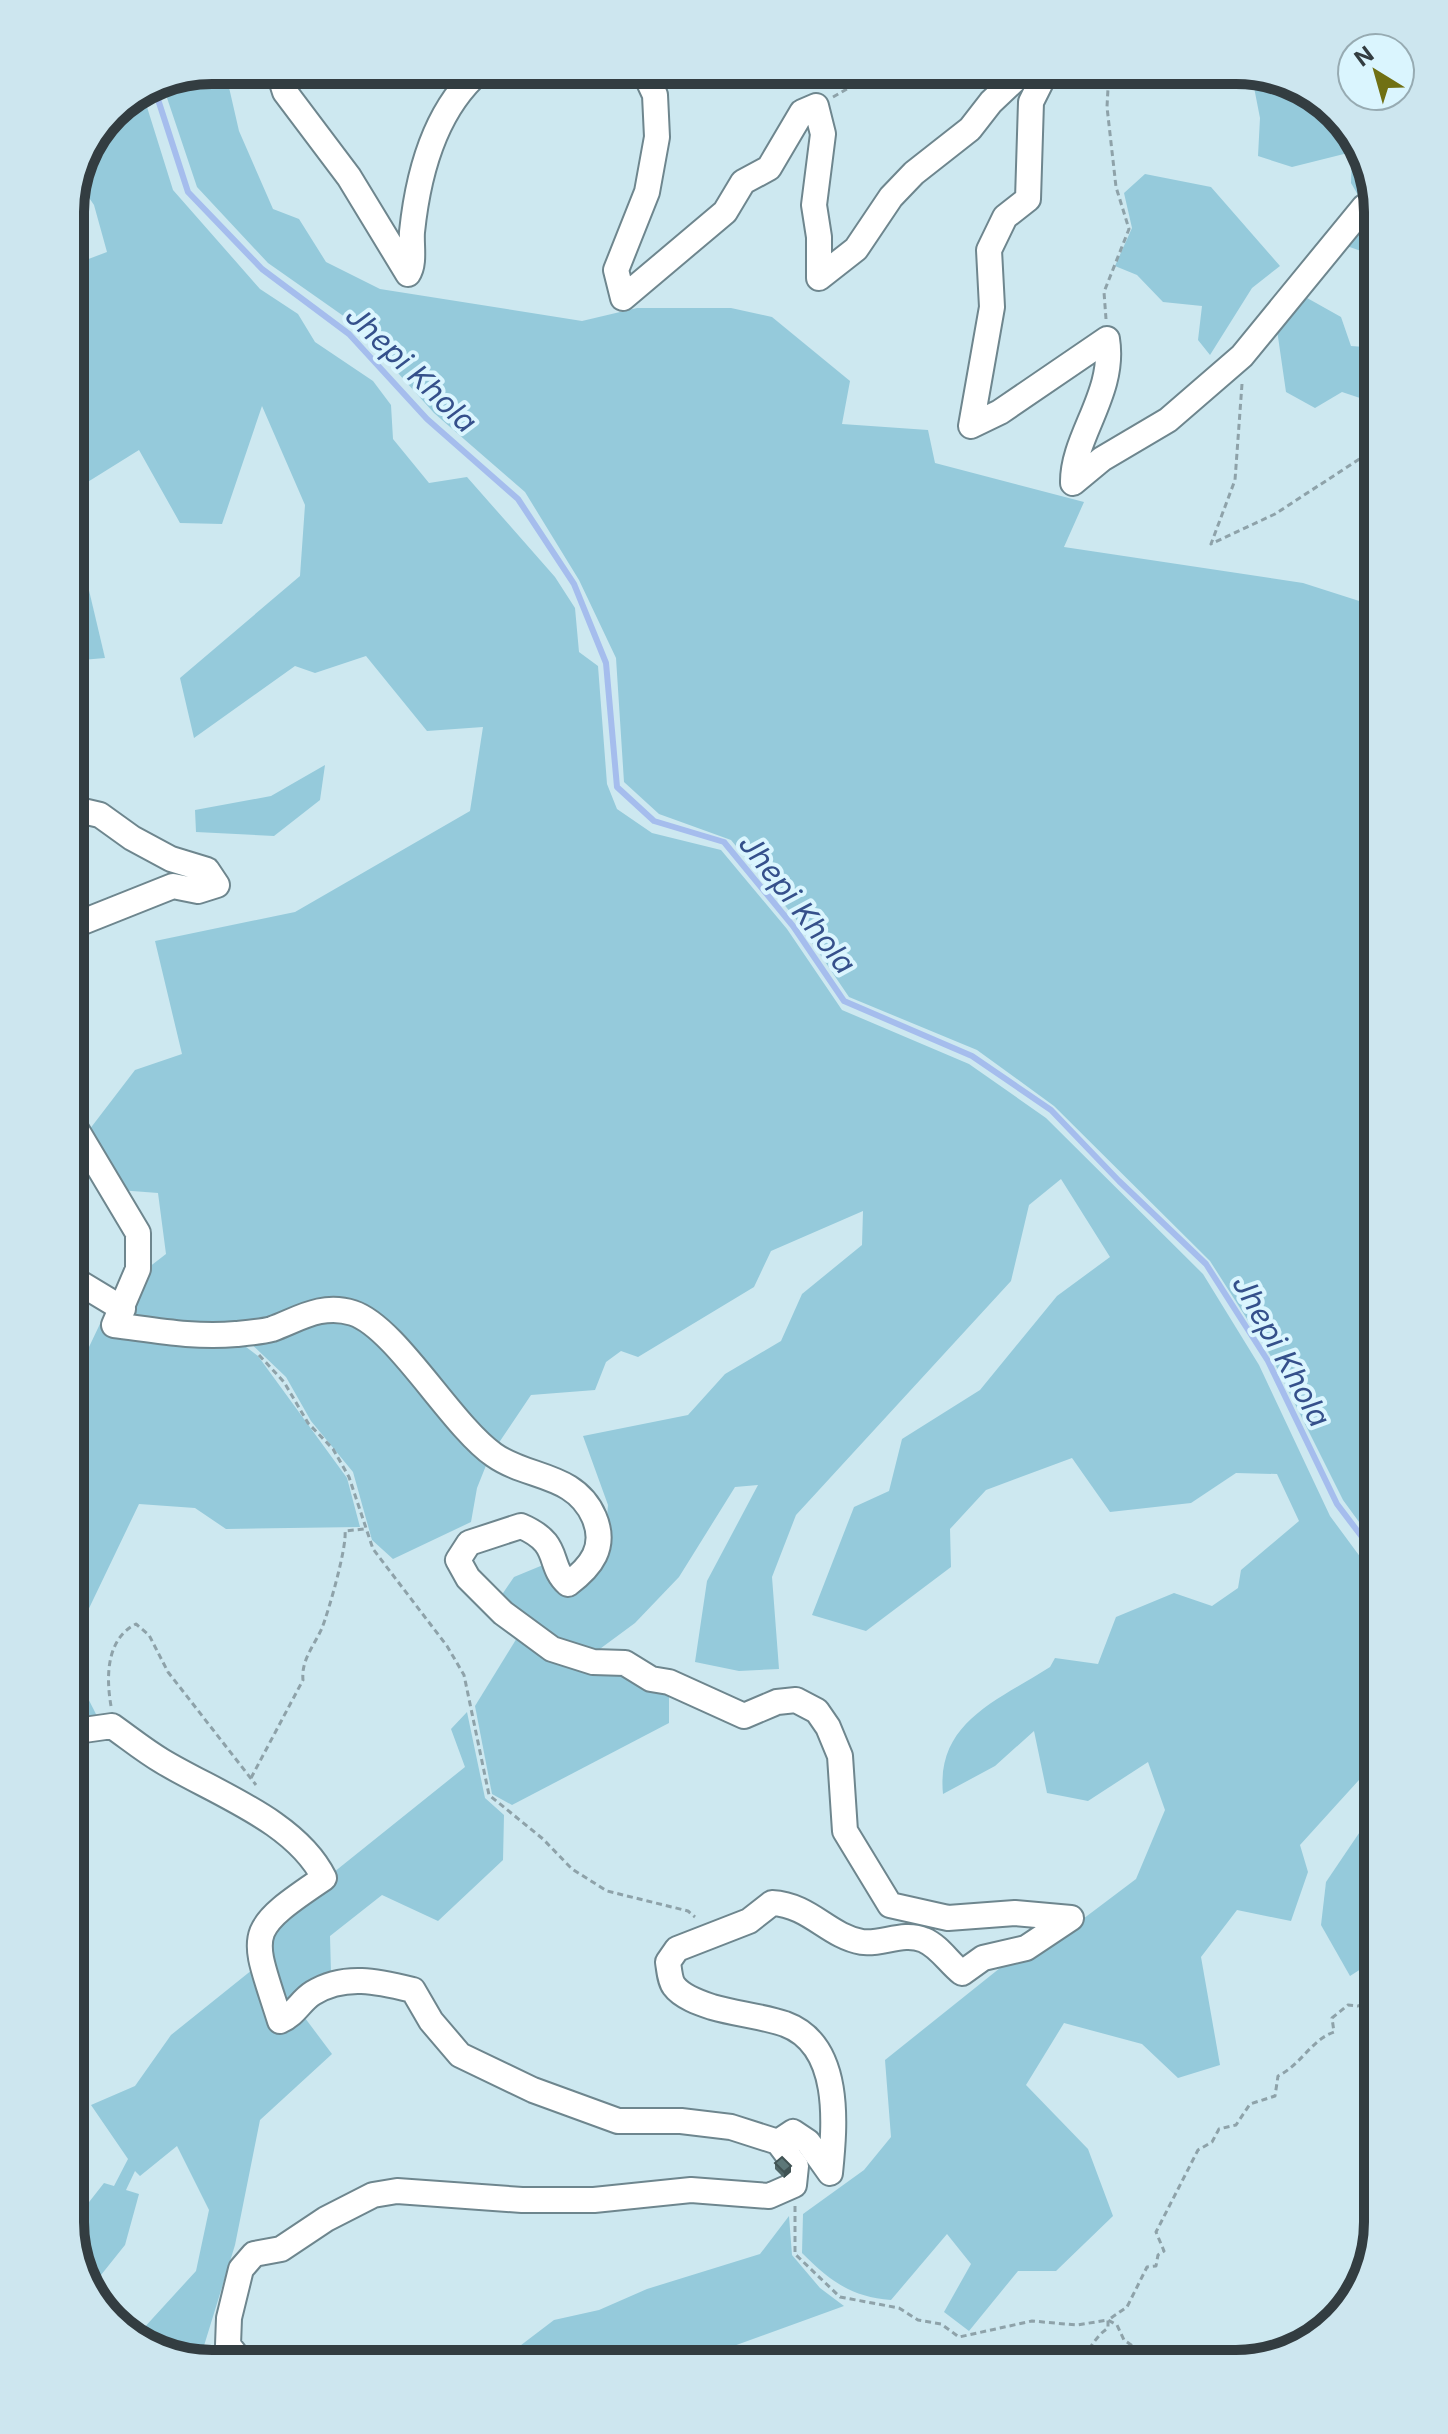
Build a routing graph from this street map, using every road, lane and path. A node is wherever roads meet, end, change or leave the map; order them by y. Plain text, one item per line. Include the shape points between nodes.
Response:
1 (282, 84) edge
2 (465, 84) edge
3 (650, 84) edge
4 (855, 84) edge
5 (1010, 84) edge
6 (1040, 84) edge
7 (1108, 84) edge
8 (816, 106) junction
9 (1364, 207) edge
10 (1107, 339) junction
11 (1242, 356) junction
12 (1364, 456) edge
13 (84, 811) edge
14 (84, 921) edge
15 (84, 1142) edge
16 (84, 1285) edge
17 (123, 1309) junction
18 (233, 1334) junction
19 (364, 1529) junction
20 (112, 1726) junction
21 (84, 1730) edge
22 (251, 1778) junction
23 (259, 1789) dead end
24 (693, 1944) junction
25 (1364, 2003) edge
26 (778, 2142) junction
27 (794, 2185) junction
28 (1108, 2320) junction
29 (232, 2350) edge
30 (1091, 2350) edge
31 (1139, 2350) edge

1 - 2 street via 349,177 408,274 421,179 434,136
3 - 8 street via 657,137 647,192 616,270 623,298 725,212 743,182 769,168 802,112
4 - 8 path
5 - 8 street via 970,129 914,173 856,249 819,278 814,205 823,134
6 - 10 street via 1031,102 1028,199 1005,217 989,250 992,307 971,426
7 - 10 path via 1116,187 1129,229 1104,292
9 - 11 street
10 - 11 street via 1103,394 1073,483 1168,420
11 - 12 path via 1235,480 1211,544 1275,514
13 - 14 street via 100,815 158,852 207,870 217,885 198,891 173,886
15 - 17 street via 138,1233 138,1269
16 - 17 street
17 - 18 street via 114,1325
18 - 19 path via 284,1382 308,1423 333,1449 349,1477
18 - 24 street via 270,1330 327,1309 355,1313 381,1331 493,1455 565,1483 584,1500 599,1534 596,1556 586,1570 568,1584 547,1543 521,1526 469,1543 458,1560 468,1578 552,1649 593,1662 625,1663 651,1679 744,1716 796,1700 817,1711 840,1756 845,1831 890,1905 948,1918 1015,1913 1071,1918 1026,1948 983,1958 962,1973 924,1940 891,1937 866,1942 839,1936 791,1904 772,1903 749,1921
19 - 22 path via 345,1531 347,1546 323,1626 302,1667 303,1680
19 - 24 path via 464,1675 489,1795 572,1869 607,1891 688,1911 702,1924
20 - 21 street
20 - 22 path via 107,1668 124,1630 136,1624
20 - 26 street via 160,1760 279,1826 315,1860 324,1878 263,1925 257,1945 280,2021 294,2015 311,1994 339,1981 375,1981 413,1990 460,2055 533,2090 618,2121 731,2127
22 - 23 path
24 - 26 street via 677,1949 668,1962 674,1986 695,2001 787,2025 812,2042 825,2067 834,2135 830,2173 808,2142 793,2132
25 - 28 path via 1348,2005 1332,2018 1334,2032 1321,2037 1295,2067 1278,2076 1275,2096 1250,2104 1236,2125 1219,2129 1212,2142 1198,2150 1156,2232 1164,2251 1156,2266 1147,2267 1127,2307
26 - 27 street via 796,2166
27 - 28 path via 795,2254 840,2297 899,2308 959,2337 1032,2321 1077,2325
27 - 29 street via 769,2196 691,2190 594,2200 397,2191 373,2195 281,2249 254,2254 241,2269 229,2318
28 - 30 path via 1108,2328 1094,2338
28 - 31 path

